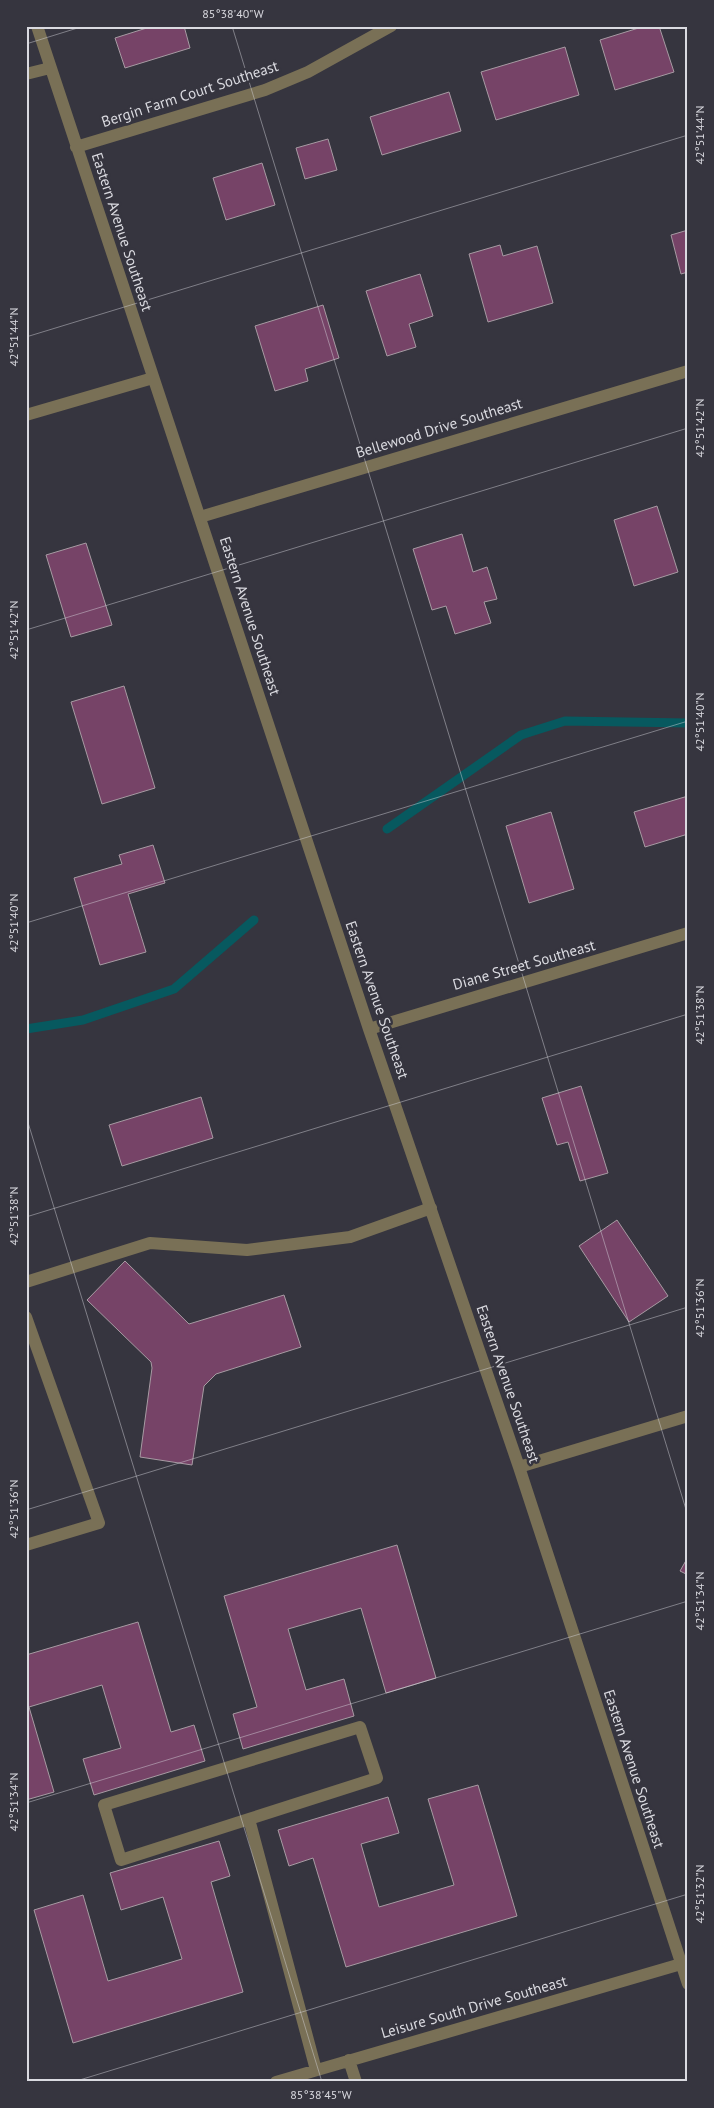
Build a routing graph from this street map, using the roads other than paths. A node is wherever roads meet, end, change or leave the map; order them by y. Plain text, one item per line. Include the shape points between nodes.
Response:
1 (36, 26) edge
2 (391, 26) edge
3 (50, 68) junction
4 (26, 74) edge
5 (76, 147) junction
6 (688, 370) edge
7 (153, 378) junction
8 (26, 415) edge
9 (200, 517) junction
10 (688, 933) edge
11 (369, 1029) junction
12 (431, 1208) junction
13 (26, 1282) edge
14 (26, 1317) edge
15 (688, 1416) edge
16 (519, 1467) junction
17 (26, 1545) edge
18 (248, 1820) junction
19 (681, 1964) junction
20 (688, 1984) edge
21 (349, 2060) junction
22 (316, 2070) junction
23 (276, 2082) edge
24 (356, 2082) edge

1 - 3 street, Eastern Avenue Southeast
2 - 5 street, Bergin Farm Court Southeast via 308,72 265,90
3 - 4 street
3 - 5 street, Eastern Avenue Southeast
5 - 7 street, Eastern Avenue Southeast
6 - 9 street, Bellewood Drive Southeast
7 - 8 street
7 - 9 street, Eastern Avenue Southeast
9 - 11 street, Eastern Avenue Southeast
10 - 11 street, Diane Street Southeast
11 - 12 street, Eastern Avenue Southeast
12 - 13 street via 350,1238 247,1250 150,1243
12 - 16 street, Eastern Avenue Southeast
14 - 17 street via 99,1523
15 - 16 street
16 - 19 street, Eastern Avenue Southeast
18 - 18 street via 121,1860 104,1806 360,1727 378,1778
18 - 22 street
19 - 20 street, Eastern Avenue Southeast
19 - 21 street, Leisure South Drive Southeast
21 - 22 street, Leisure South Drive Southeast
21 - 24 street
22 - 23 street, Leisure South Drive Southeast

